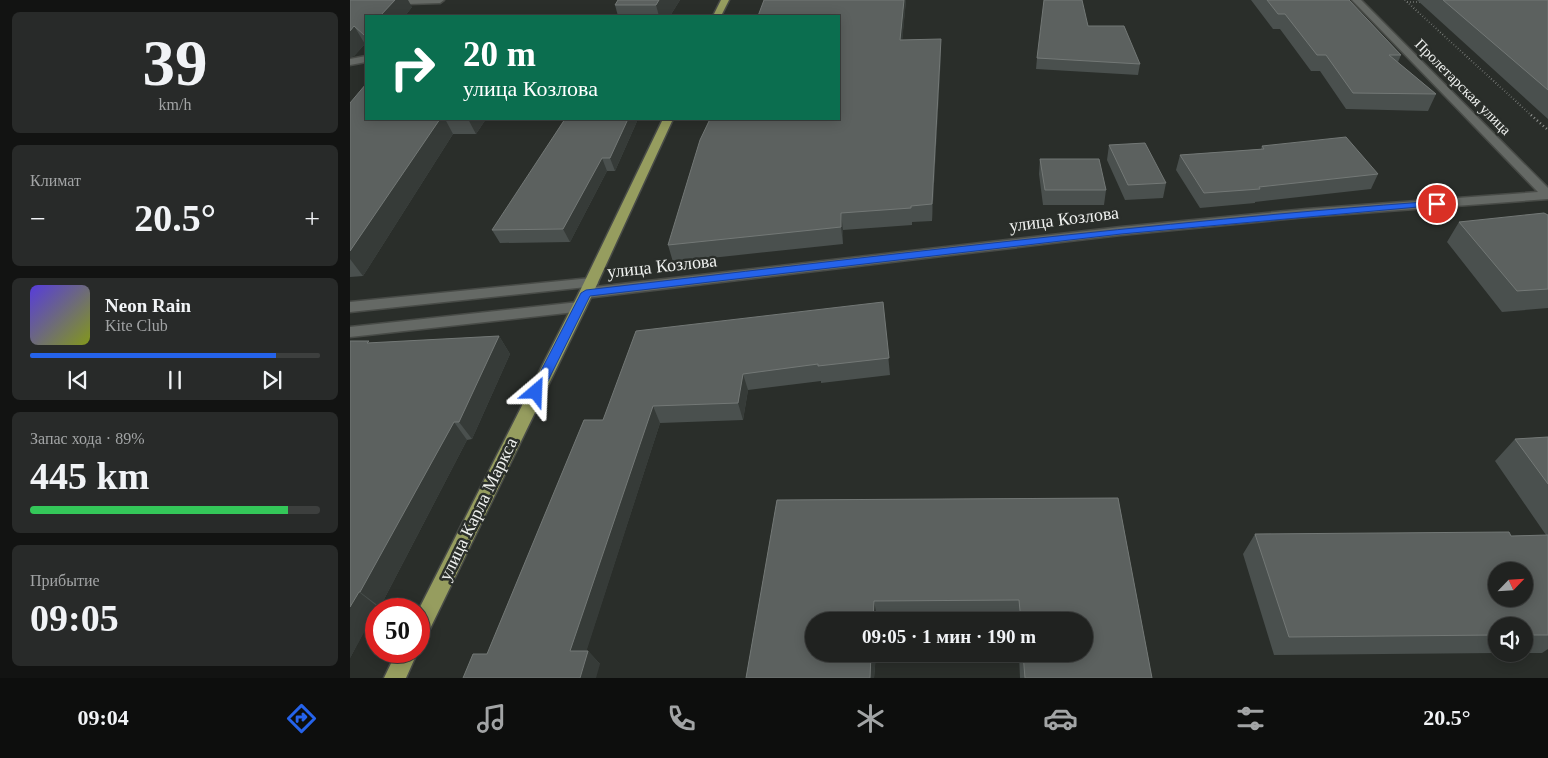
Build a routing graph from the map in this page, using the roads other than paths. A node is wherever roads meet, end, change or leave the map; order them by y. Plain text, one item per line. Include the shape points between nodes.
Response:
1 (440, 0) edge
2 (725, 0) edge
3 (1356, 0) edge
4 (350, 13) edge
5 (718, 15) edge
6 (365, 59) edge
7 (350, 62) edge
8 (668, 120) edge
9 (1548, 195) edge
10 (586, 294) junction
11 (350, 307) edge
12 (350, 332) edge
13 (430, 608) edge
14 (402, 663) edge
15 (395, 678) edge

1 - 4 street via 375,3
2 - 5 main road
3 - 9 street, Пролетарская улица
6 - 7 street
8 - 10 main road, улица Карла Маркса
9 - 10 street, улица Козлова via 1131,230
10 - 11 street, улица Козлова
10 - 12 street, улица Козлова
10 - 13 main road, улица Карла Маркса
14 - 15 main road

